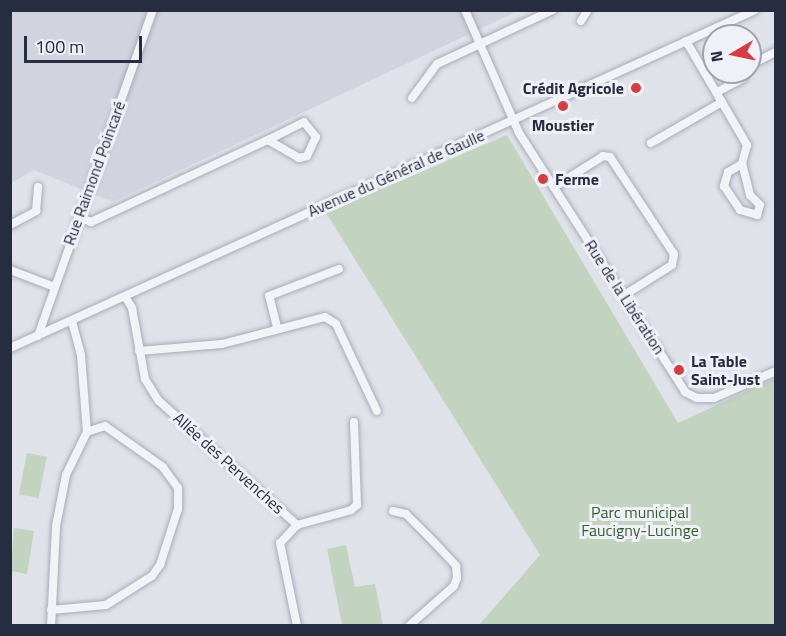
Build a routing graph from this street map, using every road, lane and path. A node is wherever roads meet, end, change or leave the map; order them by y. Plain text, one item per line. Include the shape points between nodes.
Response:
1 (153, 10) edge
2 (465, 10) edge
3 (553, 10) edge
4 (588, 10) edge
5 (755, 10) edge
6 (581, 21) dead end
7 (686, 41) junction
8 (479, 44) junction
9 (776, 52) edge
10 (762, 59) edge
11 (732, 84) edge
12 (717, 92) junction
13 (412, 98) dead end
14 (722, 102) junction
15 (512, 120) junction
16 (268, 140) junction
17 (651, 143) dead end
18 (742, 164) junction
19 (38, 187) dead end
20 (554, 187) junction
21 (78, 217) junction
22 (10, 225) edge
23 (339, 269) dead end
24 (10, 270) edge
25 (52, 286) junction
26 (624, 296) junction
27 (126, 298) junction
28 (72, 322) junction
29 (277, 327) junction
30 (38, 336) junction
31 (10, 348) edge
32 (139, 351) junction
33 (776, 371) edge
34 (377, 411) dead end
35 (354, 422) dead end
36 (87, 432) junction
37 (393, 511) dead end
38 (297, 525) junction
39 (51, 610) junction
40 (51, 626) edge
41 (297, 626) edge
42 (409, 626) edge

1 - 21 street, Rue Raimond Poincaré
2 - 8 street, Rue de la Libération
3 - 8 street
4 - 6 street
5 - 7 street, Avenue du Général de Gaulle
7 - 12 street
7 - 15 street, Avenue du Général de Gaulle
8 - 13 street via 437,64
8 - 15 street, Rue de la Libération
9 - 10 street
11 - 12 street
12 - 14 street
14 - 17 street
14 - 18 street via 744,136 746,153
15 - 20 street, Rue de la Libération
15 - 27 street, Avenue du Général de Gaulle
16 - 16 street via 304,123 316,137 307,156 299,158
16 - 21 street via 91,222
18 - 18 street via 728,172 724,186 740,210 757,215 760,206 750,195
19 - 22 street via 36,211
20 - 26 street, Rue de la Libération
20 - 26 street via 603,156 610,157 674,254 672,265
21 - 25 street, Rue Raimond Poincaré
23 - 29 street via 269,296
24 - 25 street
25 - 30 street, Rue Raimond Poincaré
26 - 33 street, Rue de la Libération via 682,388 693,397 714,398
27 - 28 street, Avenue du Général de Gaulle
27 - 32 street, Allée des Pervenches via 132,308
28 - 30 street, Avenue du Général de Gaulle
28 - 36 street via 81,355
29 - 32 street via 222,344
29 - 34 street via 330,318
30 - 31 street, Avenue du Général de Gaulle
32 - 38 street, Allée des Pervenches via 145,379 159,401
35 - 38 street, Allée des Pervenches via 357,505
36 - 39 street via 66,475 56,526
36 - 39 street via 105,426 163,467 177,488 178,509 160,565 152,576 106,605
37 - 42 street via 406,514 433,541 456,566 458,578
38 - 41 street via 280,543
39 - 40 street

